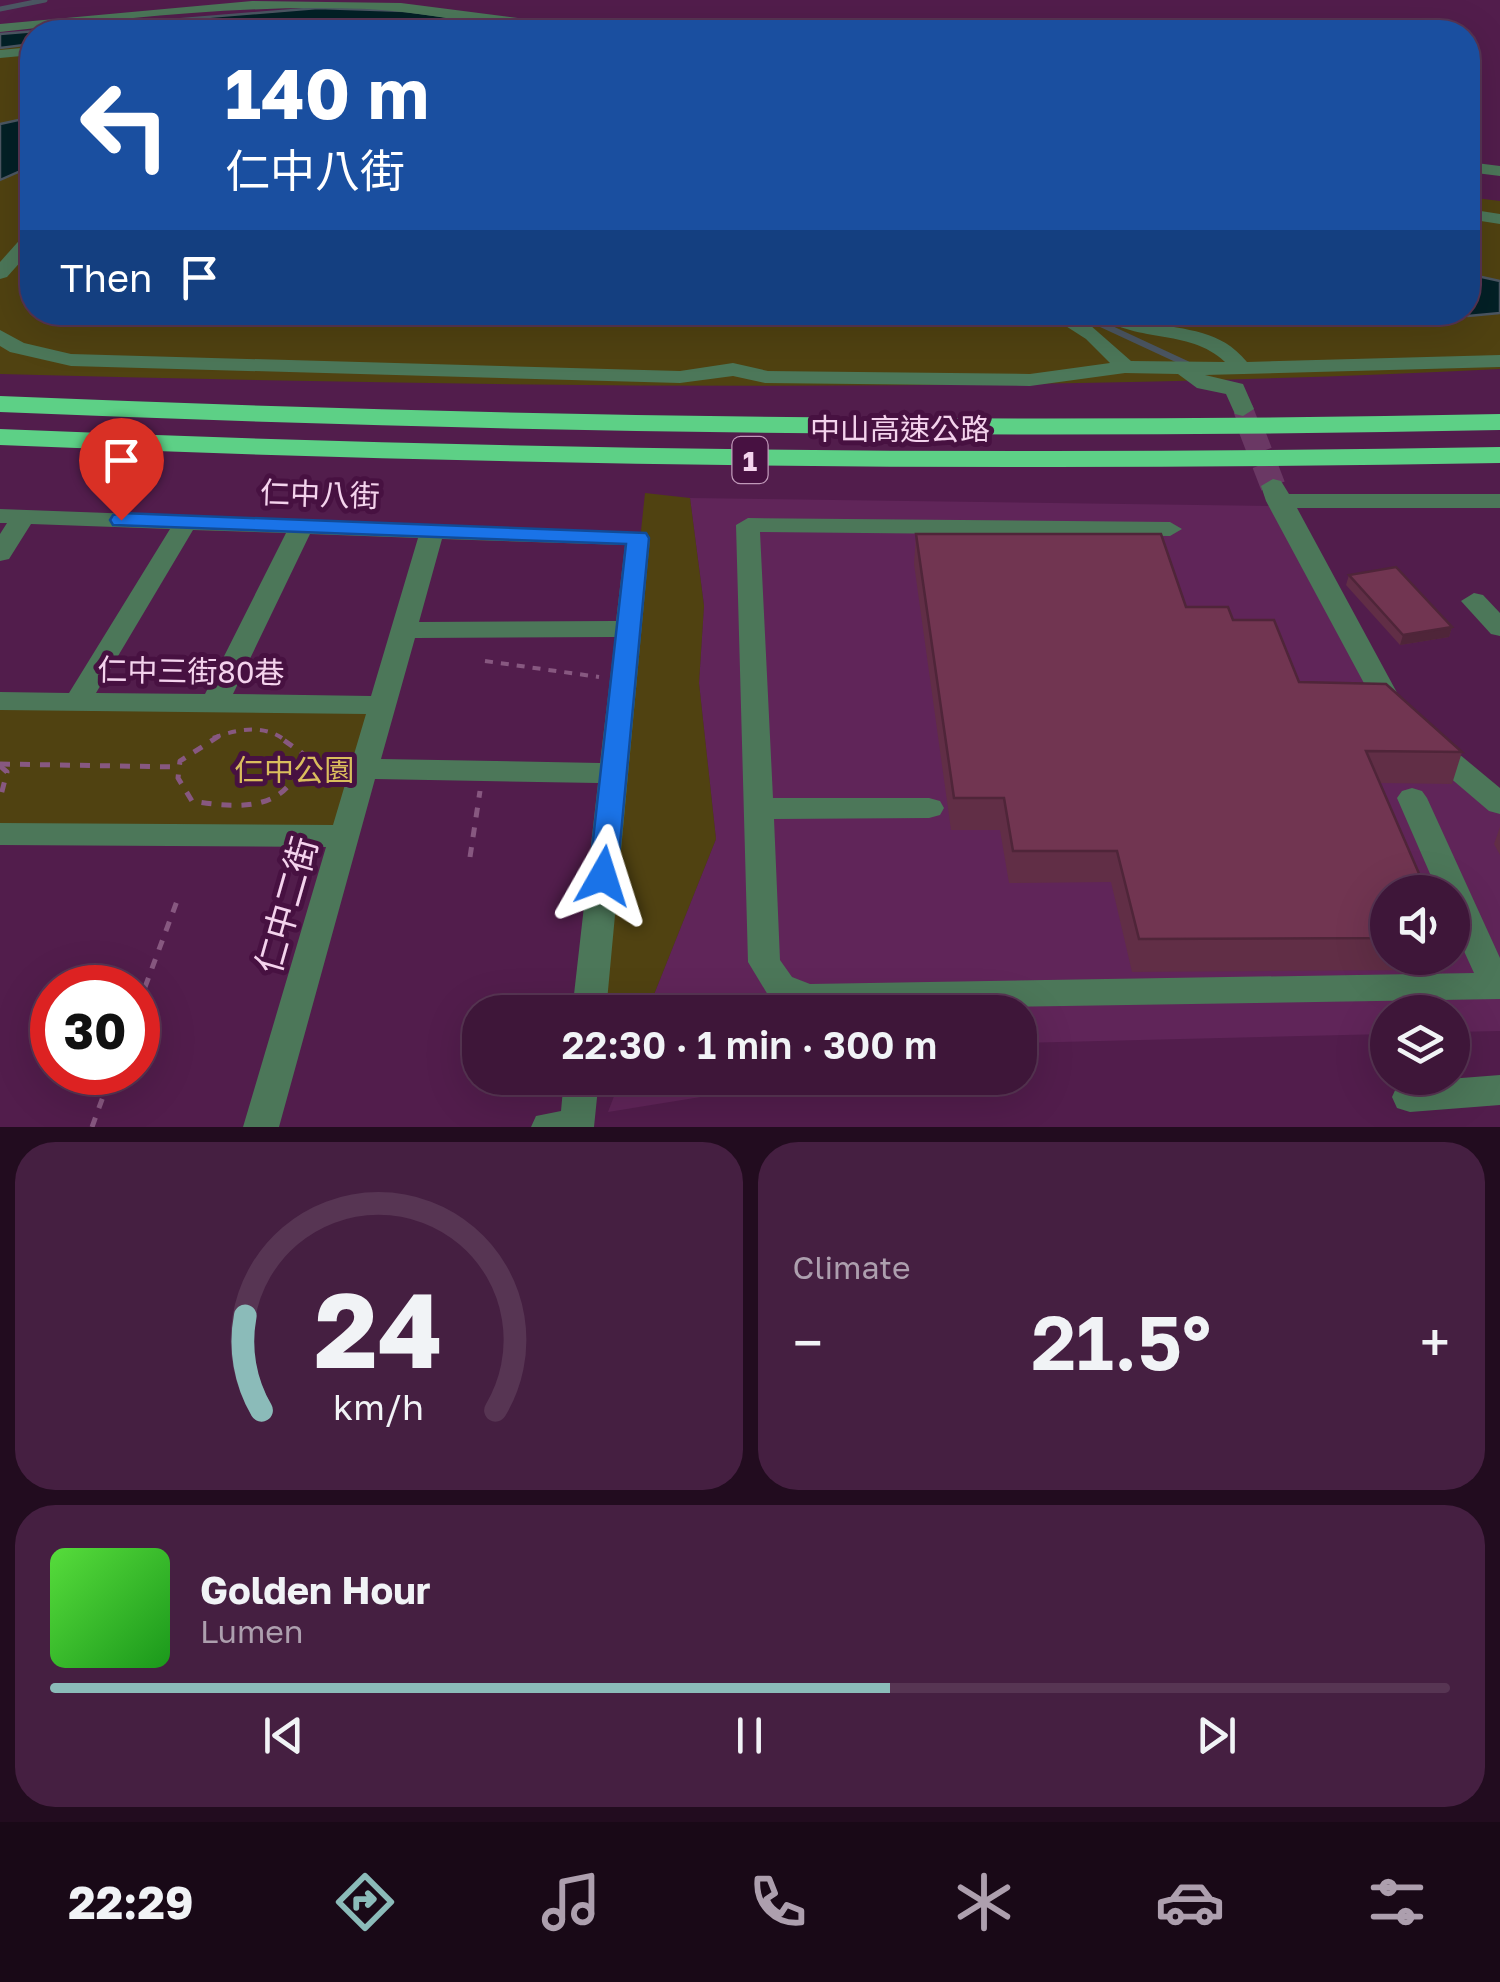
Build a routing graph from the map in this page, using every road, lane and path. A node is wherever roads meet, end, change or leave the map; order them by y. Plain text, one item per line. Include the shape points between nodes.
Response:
1 (76, 20) edge
2 (504, 20) edge
3 (20, 252) edge
4 (0, 274) edge
5 (1079, 325) edge
6 (1135, 325) edge
7 (0, 336) edge
8 (1500, 362) edge
9 (1125, 367) junction
10 (1175, 368) junction
11 (1241, 369) junction
12 (0, 404) edge
13 (1243, 409) tunnel mouth
14 (1500, 413) edge
15 (1500, 422) edge
16 (1304, 428) junction
17 (0, 437) edge
18 (1500, 455) edge
19 (983, 462) junction
20 (1500, 470) edge
21 (1500, 501) edge
22 (12, 516) edge
23 (186, 522) junction
24 (302, 526) junction
25 (1170, 529) dead end
26 (432, 531) junction
27 (0, 554) edge
28 (1474, 602) dead end
29 (1500, 628) edge
30 (629, 629) junction
31 (404, 630) junction
32 (484, 661) dead end
33 (624, 680) junction
34 (0, 701) edge
35 (77, 702) junction
36 (214, 704) junction
37 (382, 706) junction
38 (0, 765) edge
39 (300, 766) junction
40 (179, 767) junction
41 (364, 769) junction
42 (483, 771) junction
43 (614, 773) junction
44 (1412, 798) dead end
45 (0, 799) edge
46 (1500, 804) edge
47 (758, 808) junction
48 (930, 808) dead end
49 (0, 834) edge
50 (345, 836) junction
51 (470, 858) dead end
52 (178, 901) dead end
53 (154, 965) edge
54 (1498, 986) edge
55 (590, 995) edge
56 (1500, 1090) edge
57 (104, 1095) edge
58 (575, 1095) edge
59 (1410, 1098) dead end
60 (563, 1126) edge
61 (92, 1127) edge
62 (262, 1127) edge

1 - 2 street via 338,4
3 - 4 street
5 - 9 street
6 - 11 street via 1203,336 1228,350
7 - 9 street via 17,348 71,360 523,373 680,377 718,368 764,378 1030,380
8 - 11 street
9 - 10 street
10 - 11 street
10 - 13 street via 1235,388
12 - 16 highway, 中山高速公路 / 1 via 766,428
14 - 16 highway
15 - 16 highway, 中山高速公路 / 1
17 - 19 highway, 中山高速公路 / 1 via 419,454
18 - 19 highway, 中山高速公路 / 1
19 - 20 highway via 1331,474
21 - 46 street via 1276,493 1394,713
22 - 23 street, 仁中八街
22 - 27 street
23 - 24 street, 仁中八街
23 - 35 street
24 - 26 street, 仁中八街
24 - 36 street
25 - 47 street via 748,525
26 - 30 street, 仁中八街 via 638,538
26 - 31 street, 仁中二街
28 - 29 street
30 - 31 street
30 - 33 street
31 - 37 street, 仁中二街
32 - 33 path
33 - 43 street
34 - 35 street, 仁中三街80巷
35 - 36 street, 仁中三街80巷
36 - 37 street, 仁中三街80巷
37 - 41 street, 仁中二街
38 - 40 path
38 - 45 path via 7,772
39 - 40 path via 302,753 291,742 248,729 200,743
39 - 40 path via 293,785 241,806 192,801
39 - 41 path
41 - 42 street
41 - 50 street, 仁中二街
42 - 43 street
42 - 51 path
43 - 55 street
44 - 54 street
47 - 48 street
47 - 54 street via 764,962 780,986 809,997
49 - 50 street
50 - 62 street, 仁中二街
52 - 53 path
56 - 59 street
57 - 61 path
58 - 60 street

